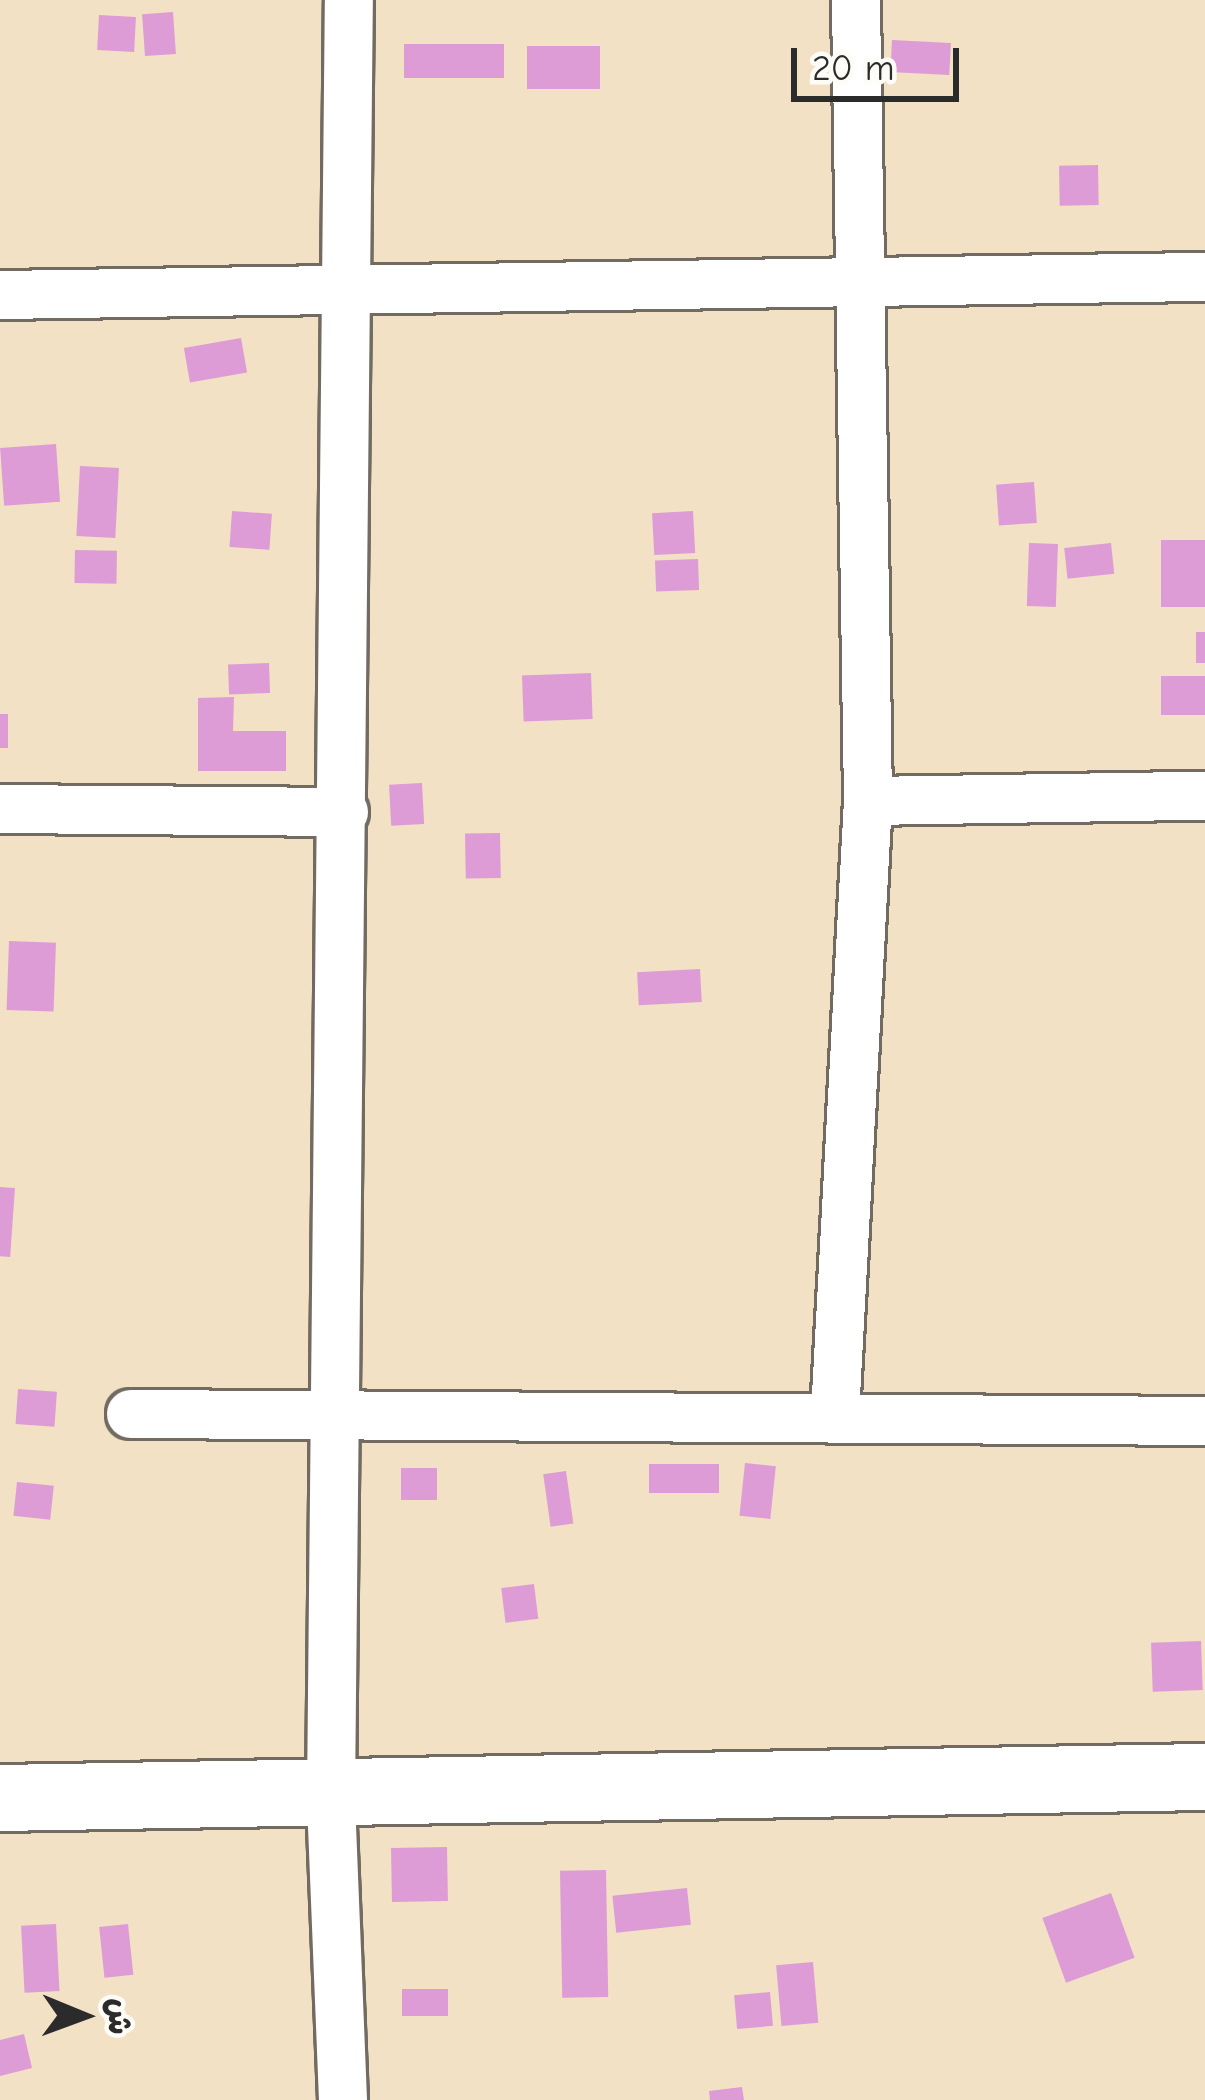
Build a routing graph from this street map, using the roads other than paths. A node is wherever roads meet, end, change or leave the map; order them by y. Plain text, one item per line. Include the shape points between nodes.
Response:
1 (349, 0) edge
2 (856, 0) edge
3 (1205, 277) edge
4 (855, 283) junction
5 (345, 292) junction
6 (0, 295) edge
7 (1205, 796) edge
8 (868, 801) junction
9 (0, 809) edge
10 (344, 812) junction
11 (130, 1414) dead end
12 (340, 1414) junction
13 (835, 1414) junction
14 (1205, 1420) edge
15 (1205, 1778) edge
16 (331, 1795) junction
17 (0, 1798) edge
18 (343, 2100) edge

1 - 5 street
2 - 4 street
3 - 4 street
4 - 5 street
4 - 8 street
5 - 6 street
5 - 10 street
7 - 8 street
8 - 13 street
9 - 10 street
10 - 12 street
11 - 12 street
12 - 13 street
12 - 16 street
13 - 14 street
15 - 16 main road
16 - 17 main road
16 - 18 street

